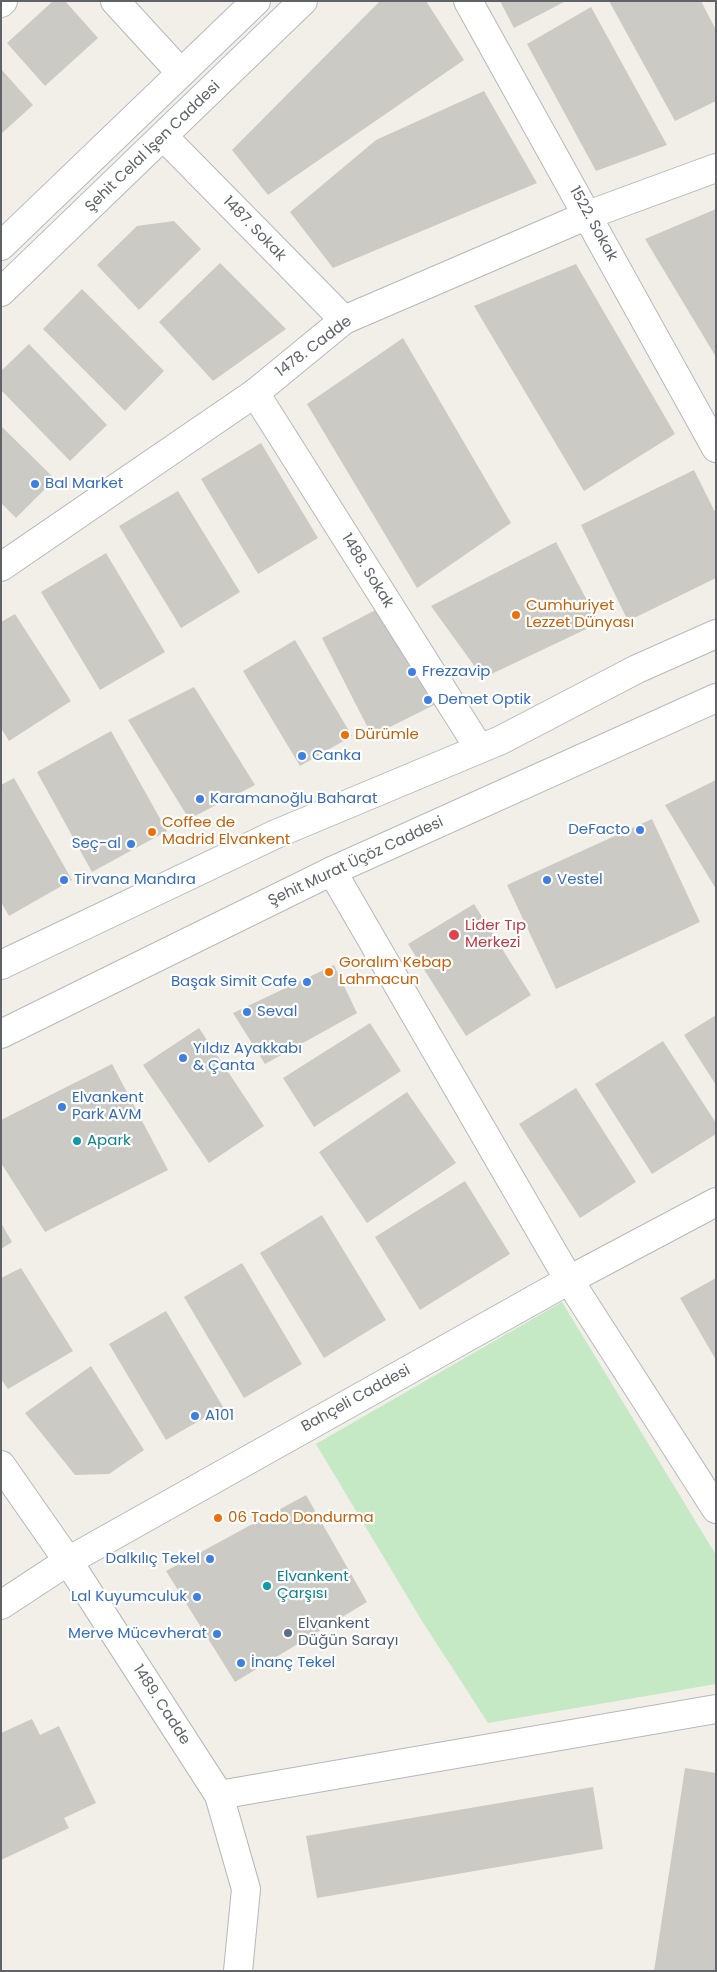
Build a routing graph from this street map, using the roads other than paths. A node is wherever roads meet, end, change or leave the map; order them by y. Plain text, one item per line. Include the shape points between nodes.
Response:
1 (114, 1) edge
2 (256, 1) edge
3 (303, 1) edge
4 (468, 1) edge
5 (181, 73) junction
6 (164, 137) junction
7 (716, 168) edge
8 (588, 216) junction
9 (1, 246) edge
10 (1, 292) edge
11 (344, 320) junction
12 (255, 394) junction
13 (716, 448) edge
14 (1, 567) edge
15 (716, 634) edge
16 (716, 698) edge
17 (479, 748) junction
18 (332, 871) junction
19 (1, 965) edge
20 (1, 1034) edge
21 (716, 1202) edge
22 (569, 1280) junction
23 (1, 1465) edge
24 (716, 1509) edge
25 (68, 1561) junction
26 (1, 1605) edge
27 (716, 1709) edge
28 (219, 1795) junction
29 (238, 1971) edge

1 - 5 street
2 - 5 street
3 - 6 street, Şehit Celal İşen Caddesi
4 - 8 street, 1522. Sokak
5 - 9 street
6 - 10 street, Şehit Celal İşen Caddesi
6 - 11 street, 1487. Sokak
7 - 8 street, 1478. Cadde
8 - 11 street, 1478. Cadde
8 - 13 street, 1522. Sokak
11 - 12 street, 1478. Cadde
12 - 14 street, 1478. Cadde
12 - 17 street, 1488. Sokak
15 - 17 street via 637,669
16 - 18 street, Şehit Murat Üçöz Caddesi
17 - 19 street via 276,834
18 - 20 street, Şehit Murat Üçöz Caddesi
18 - 22 street
21 - 22 street, Bahçeli Caddesi
22 - 24 street
22 - 25 street, Bahçeli Caddesi
23 - 25 street, 1489. Cadde
25 - 26 street, Bahçeli Caddesi
25 - 28 street, 1489. Cadde
27 - 28 street
28 - 29 street, 1489. Cadde via 246,1889

